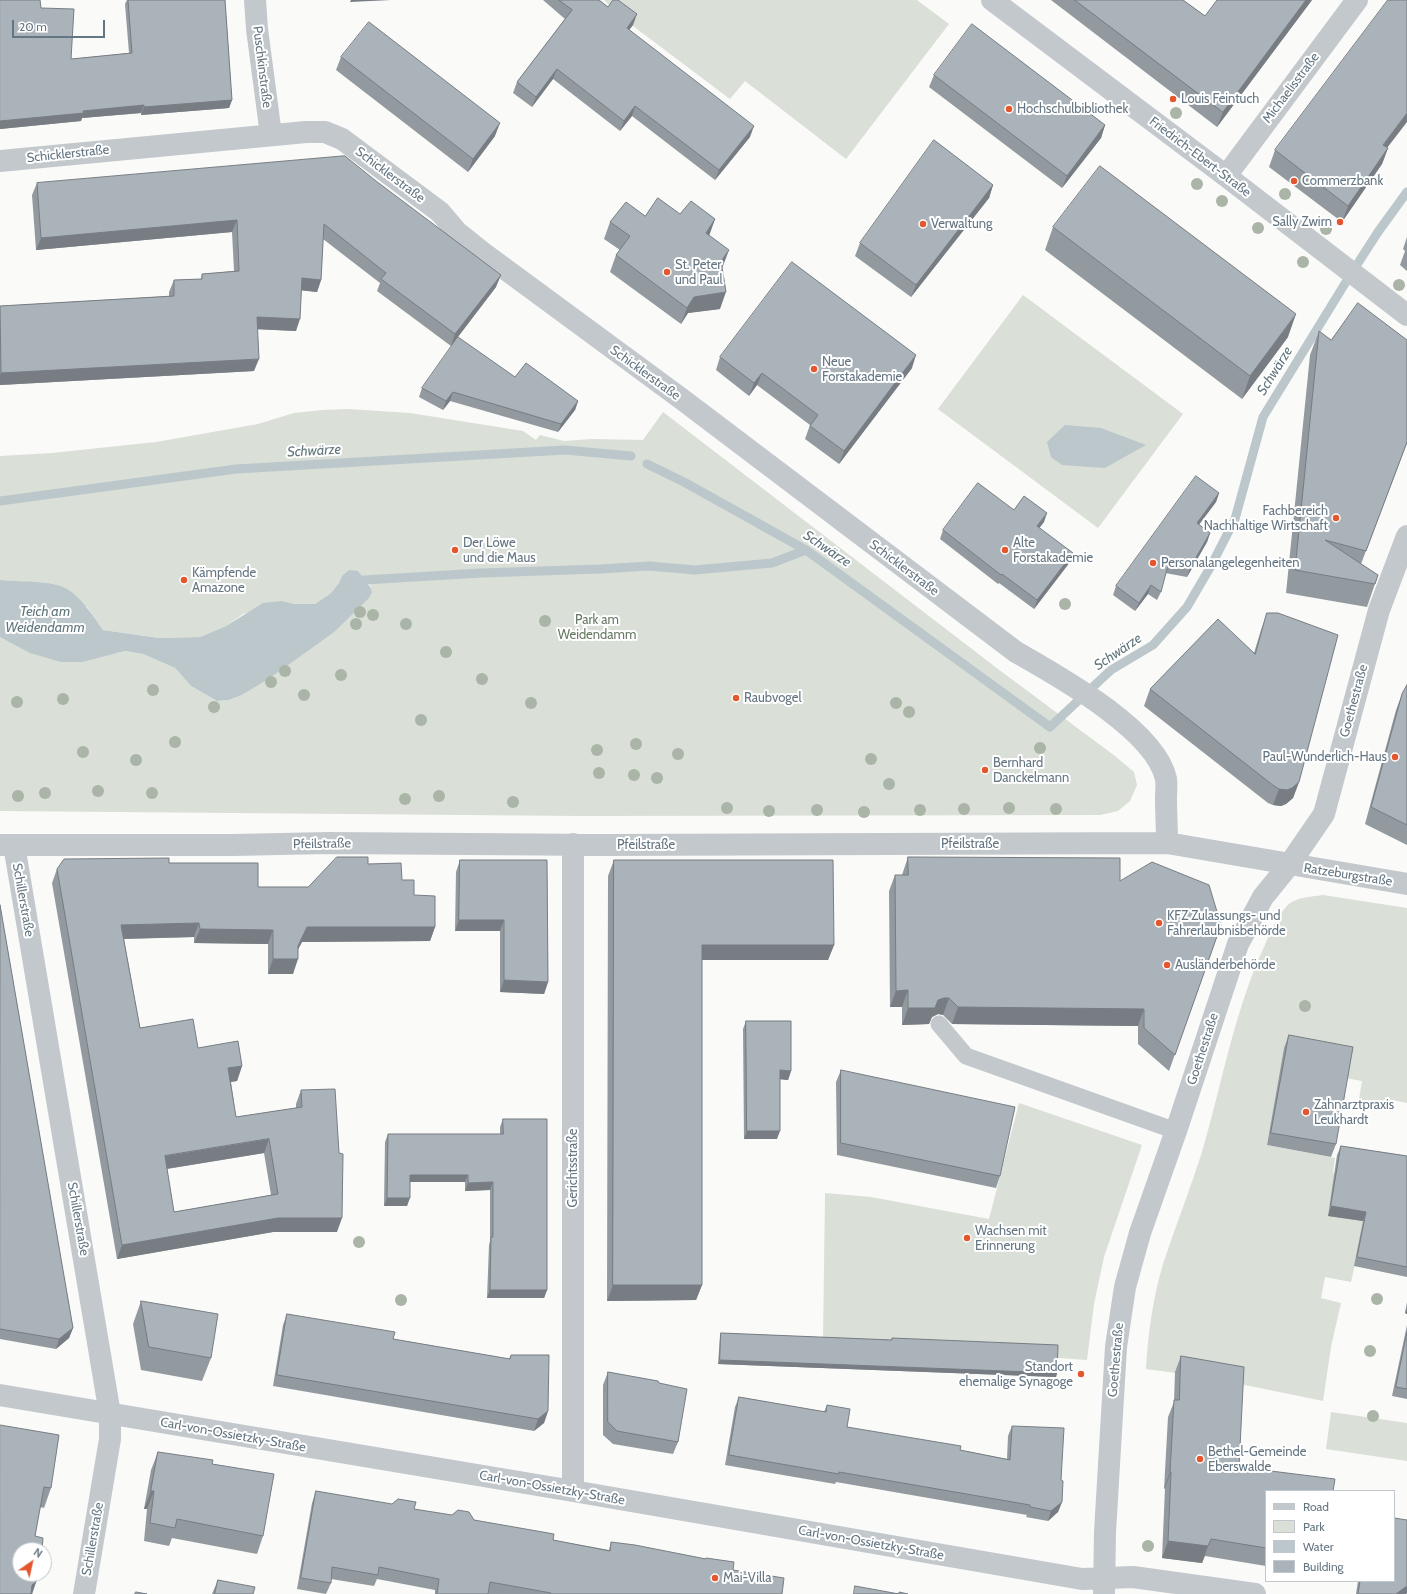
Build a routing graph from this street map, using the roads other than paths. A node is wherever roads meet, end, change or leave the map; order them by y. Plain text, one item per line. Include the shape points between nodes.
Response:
1 (255, 0) edge
2 (992, 0) edge
3 (1357, 0) edge
4 (271, 135) junction
5 (0, 161) edge
6 (1226, 176) junction
7 (1407, 315) edge
8 (1407, 536) edge
9 (1167, 843) junction
10 (573, 844) junction
11 (7, 845) edge
12 (1289, 865) junction
13 (1407, 884) edge
14 (939, 1024) edge
15 (1176, 1130) junction
16 (0, 1395) edge
17 (110, 1414) junction
18 (573, 1491) junction
19 (1104, 1586) edge
20 (84, 1594) edge
21 (1255, 1594) edge

1 - 4 street, Puschkinstraße
2 - 6 street, Friedrich-Ebert-Straße
3 - 6 street, Michaelisstraße
4 - 5 street, Schicklerstraße
4 - 9 street, Schicklerstraße via 325,132 342,138 440,212 457,232 482,252 683,400 1016,652 1068,681 1104,708 1133,731 1158,758 1166,779
6 - 7 street, Friedrich-Ebert-Straße
8 - 12 street, Goethestraße via 1379,610 1324,814
9 - 10 street, Pfeilstraße
9 - 12 street, Pfeilstraße
10 - 11 street, Pfeilstraße
10 - 18 street, Gerichtsstraße
11 - 17 street, Schillerstraße
12 - 13 street, Ratzeburgstraße
12 - 15 street, Goethestraße via 1264,897 1238,944
14 - 15 lane via 966,1056
15 - 19 street, Goethestraße via 1140,1233 1125,1287 1116,1347
16 - 17 street, Carl-von-Ossietzky-Straße
17 - 18 street, Carl-von-Ossietzky-Straße
17 - 20 street, Schillerstraße via 110,1439
18 - 19 street, Carl-von-Ossietzky-Straße via 1082,1579
19 - 21 street, Carl-von-Ossietzky-Straße via 1132,1577

